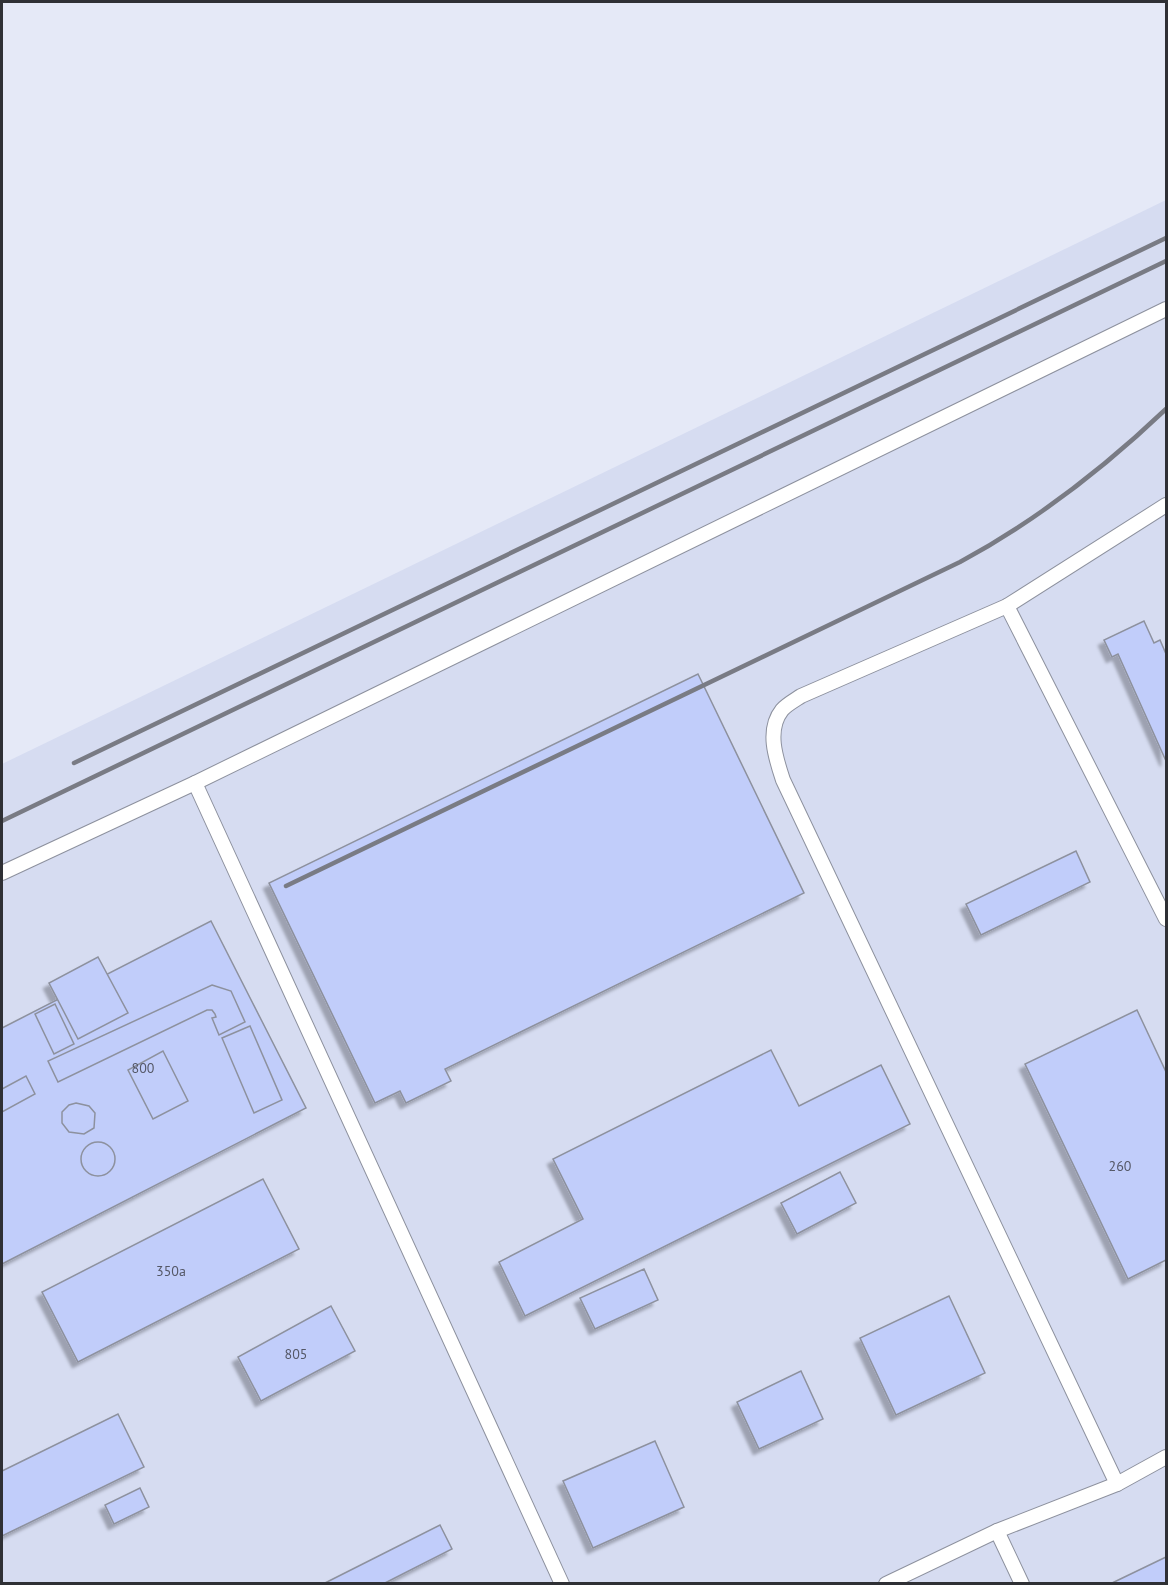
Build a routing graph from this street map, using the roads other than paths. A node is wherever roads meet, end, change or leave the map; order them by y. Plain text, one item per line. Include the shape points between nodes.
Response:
1 (1167, 309) edge
2 (1167, 506) edge
3 (1007, 606) junction
4 (195, 783) junction
5 (2, 873) edge
6 (1167, 919) edge
7 (1167, 1457) edge
8 (1117, 1484) junction
9 (997, 1531) junction
10 (562, 1584) edge
11 (886, 1584) edge
12 (1022, 1584) edge

1 - 4 lane
2 - 3 lane
3 - 6 lane
3 - 8 lane via 801,696 782,710 774,727 775,754 783,780
4 - 5 lane
4 - 10 lane
7 - 8 lane
8 - 9 lane
9 - 11 lane
9 - 12 lane

